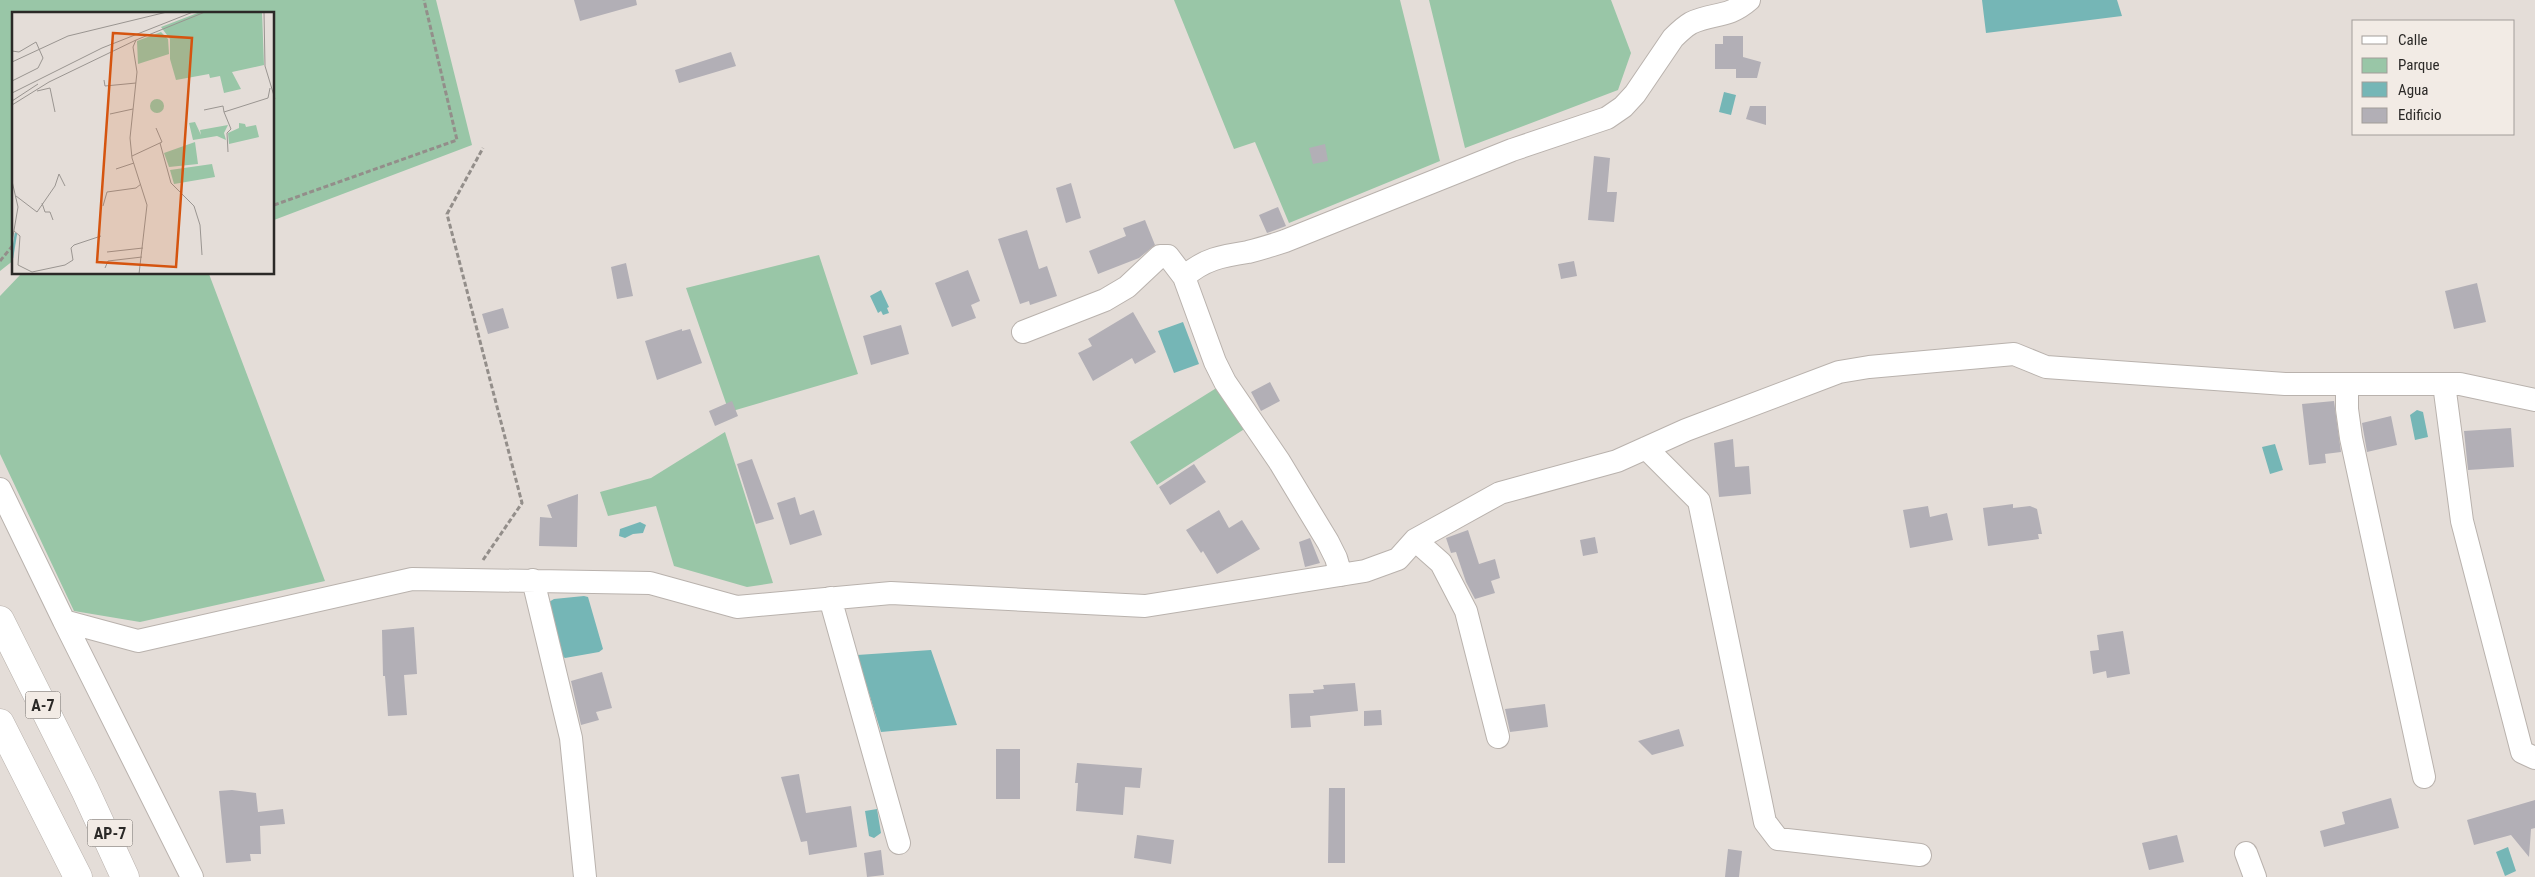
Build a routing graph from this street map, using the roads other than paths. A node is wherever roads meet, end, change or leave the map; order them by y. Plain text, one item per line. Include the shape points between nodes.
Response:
1 (1749, 0) edge
2 (1184, 277) junction
3 (1023, 332) dead end
4 (2347, 384) junction
5 (2444, 384) junction
6 (2535, 400) edge
7 (1646, 448) junction
8 (0, 489) edge
9 (1415, 540) junction
10 (1341, 575) junction
11 (533, 580) junction
12 (830, 598) junction
13 (0, 620) edge
14 (64, 621) junction
15 (0, 723) edge
16 (1498, 737) dead end
17 (2535, 758) edge
18 (2424, 777) dead end
19 (85, 790) junction
20 (899, 843) dead end
21 (2246, 852) dead end
22 (1920, 855) dead end
23 (78, 877) edge
24 (125, 877) edge
25 (134, 877) edge
26 (192, 877) edge
27 (585, 877) edge
28 (2255, 877) edge

1 - 2 street via 1736,11 1702,19 1681,30 1635,94 1607,118 1512,150 1285,241 1213,258
2 - 3 street via 1168,256 1160,256 1127,287 1105,300
2 - 10 street via 1225,382 1279,461 1328,542
4 - 5 street
4 - 7 street via 2285,384 2046,367 2014,354 1869,367 1840,372
4 - 18 street via 2346,409 2351,438
5 - 6 street via 2460,384
5 - 17 street via 2462,521 2522,752
7 - 9 street via 1617,461 1500,494
7 - 22 street via 1699,501 1765,822 1778,839
8 - 14 street
9 - 10 street via 1398,559 1384,566
9 - 16 street via 1441,563 1466,611
10 - 12 street via 1145,606 891,593
11 - 12 street via 650,583 737,607
11 - 14 street via 412,579 138,641
11 - 27 street via 571,738
12 - 20 street
13 - 19 highway, A-7
14 - 26 street
15 - 23 highway, A-7
19 - 24 highway, A-7
19 - 25 highway, AP-7
21 - 28 street

